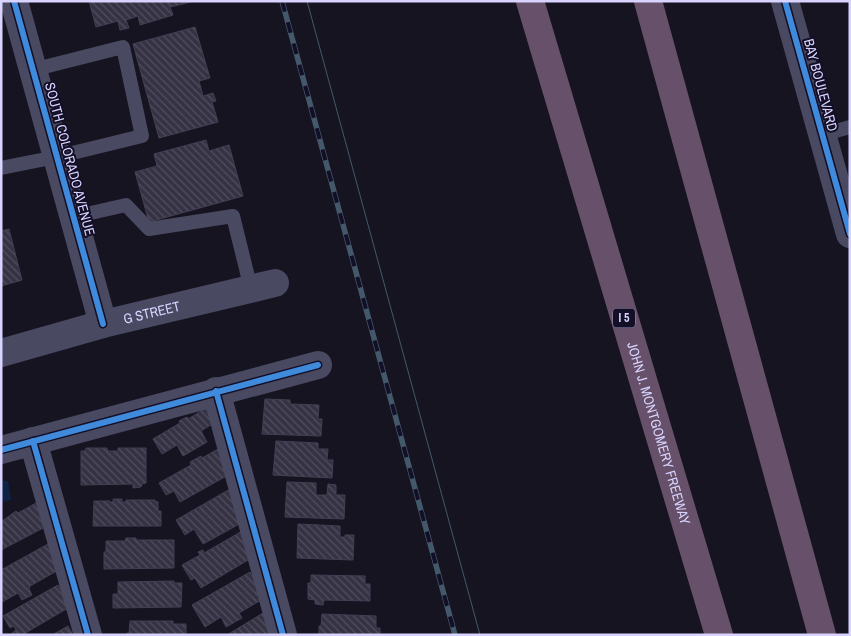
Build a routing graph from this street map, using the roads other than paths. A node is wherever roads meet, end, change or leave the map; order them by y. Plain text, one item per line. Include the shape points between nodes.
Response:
1 (14, 1) edge
2 (530, 1) edge
3 (784, 1) edge
4 (650, 4) edge
5 (32, 70) junction
6 (850, 127) edge
7 (821, 136) junction
8 (56, 157) junction
9 (1, 168) edge
10 (73, 217) junction
11 (850, 234) edge
12 (263, 286) joint
13 (102, 324) junction
14 (1, 353) edge
15 (318, 365) dead end
16 (216, 391) junction
17 (33, 441) junction
18 (1, 450) edge
19 (88, 635) edge
20 (284, 635) edge
21 (719, 635) edge
22 (822, 635) edge

1 - 5 street, SOUTH COLORADO AVENUE
2 - 21 highway, JOHN J. MONTGOMERY FREEWAY / I 5
3 - 7 street, BAY BOULEVARD
4 - 22 highway
5 - 8 street, SOUTH COLORADO AVENUE
5 - 8 lane via 123,46 142,136
6 - 7 lane
7 - 11 street, BAY BOULEVARD
8 - 9 lane
8 - 10 street, SOUTH COLORADO AVENUE
10 - 12 lane via 126,205 149,229 233,216
10 - 13 street, SOUTH COLORADO AVENUE
12 - 13 street, G STREET
13 - 14 street, G STREET
15 - 16 street
16 - 17 street
16 - 20 street
17 - 18 street
17 - 19 street

